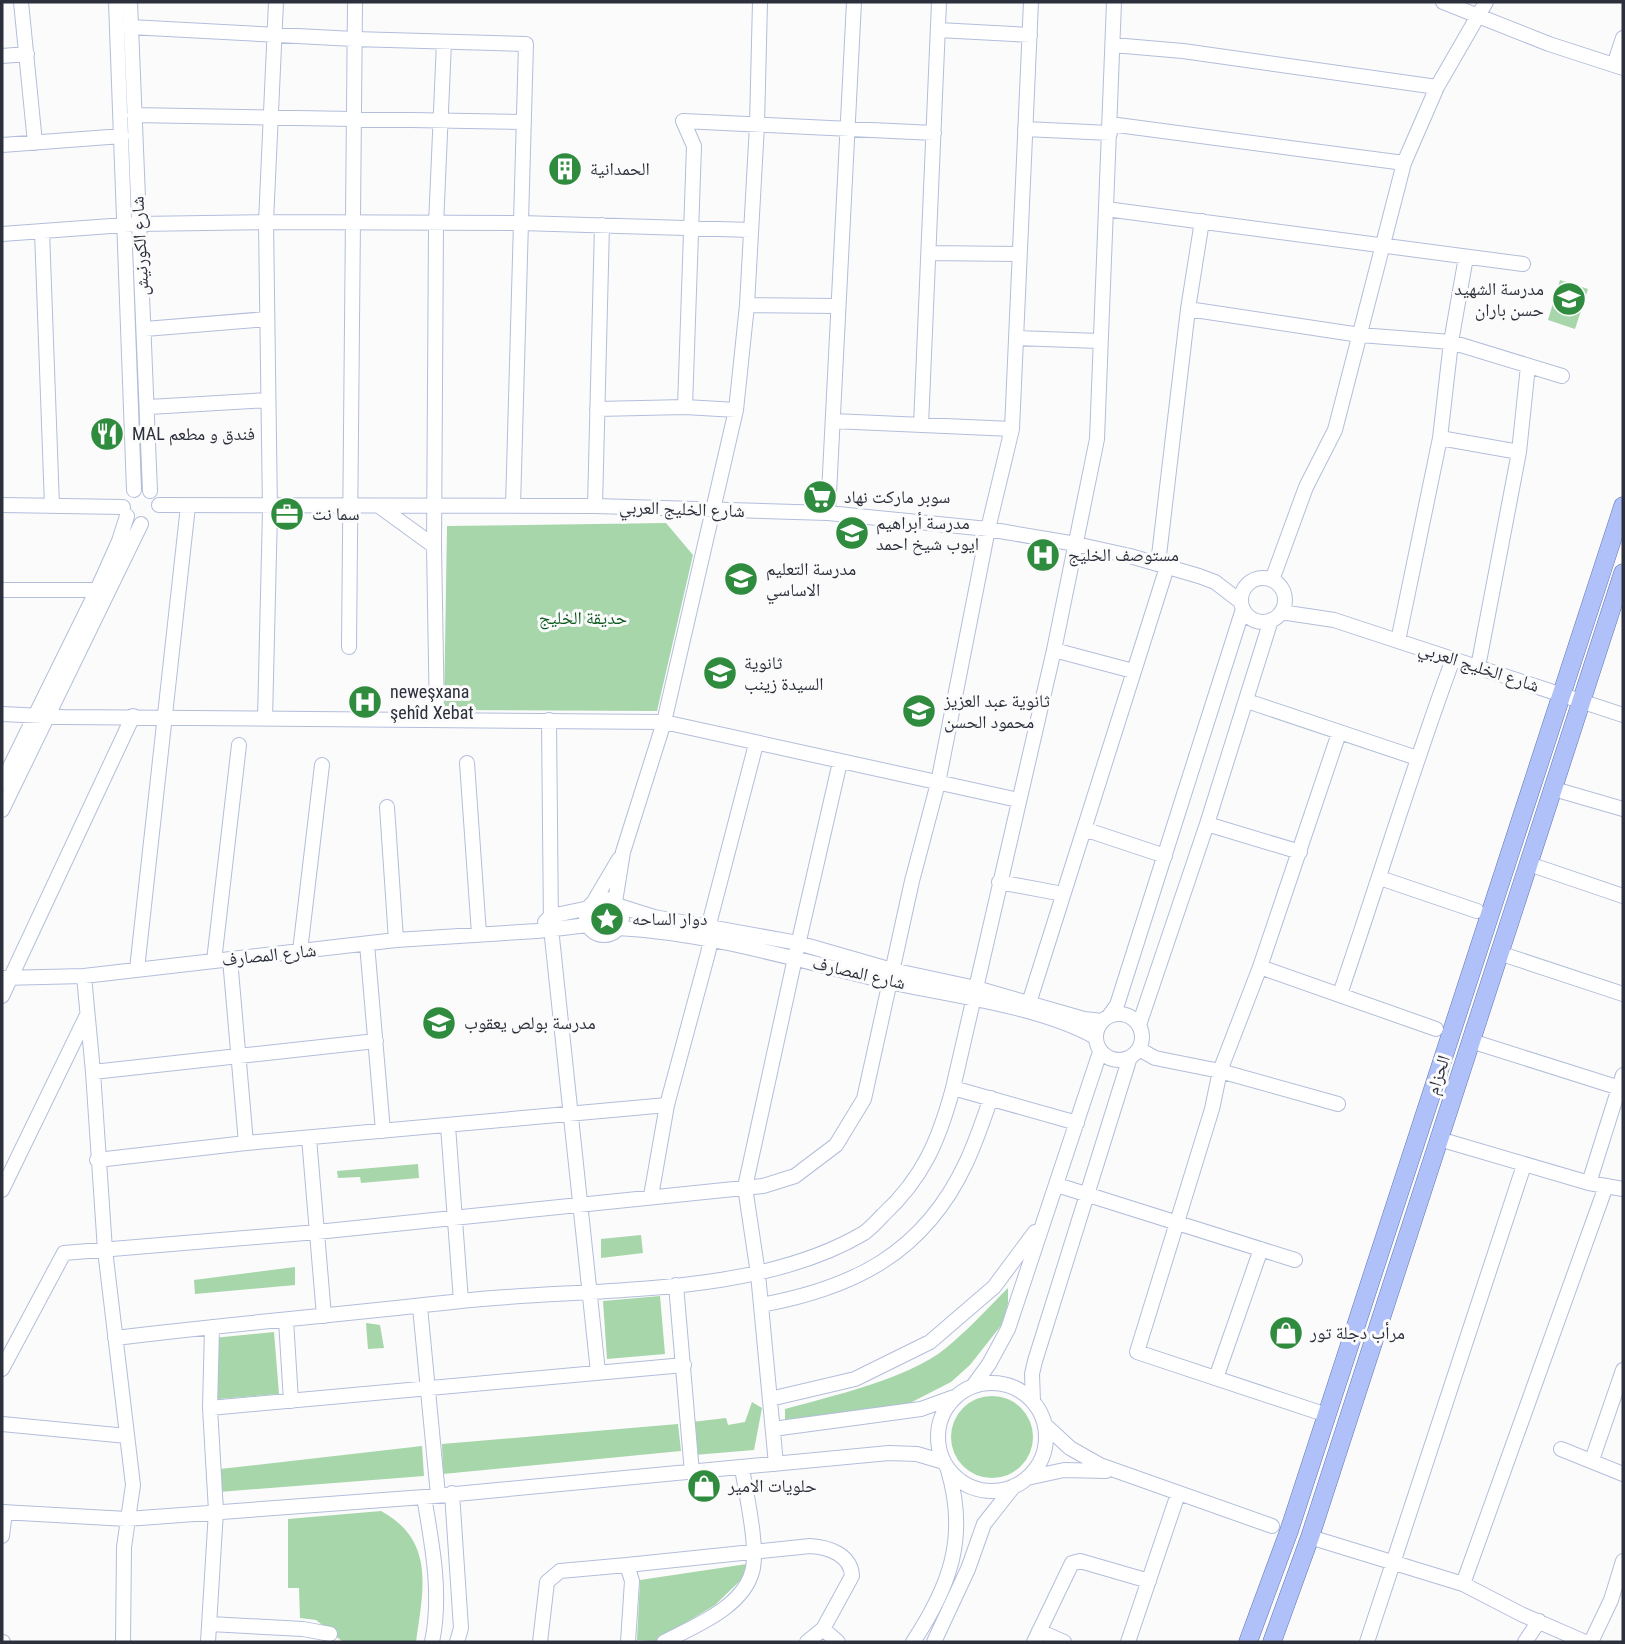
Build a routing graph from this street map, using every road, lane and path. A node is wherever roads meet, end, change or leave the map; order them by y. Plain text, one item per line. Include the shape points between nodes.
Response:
1 (21, 2) edge
2 (116, 2) edge
3 (130, 2) edge
4 (276, 2) edge
5 (355, 2) edge
6 (760, 2) edge
7 (854, 2) edge
8 (939, 2) edge
9 (1031, 2) edge
10 (1114, 2) edge
11 (1443, 2) edge
12 (1483, 9) edge
13 (130, 27) junction
14 (938, 30) junction
15 (1030, 34) junction
16 (275, 35) junction
17 (1623, 38) edge
18 (354, 39) junction
19 (444, 42) junction
20 (1113, 46) junction
21 (27, 54) junction
22 (2, 56) edge
23 (1619, 67) edge
24 (1437, 88) junction
25 (134, 115) junction
26 (271, 118) junction
27 (353, 119) junction
28 (441, 121) junction
29 (524, 122) junction
30 (757, 125) junction
31 (1110, 128) junction
32 (848, 129) junction
33 (1025, 129) junction
34 (934, 132) junction
35 (122, 136) junction
36 (35, 143) junction
37 (2, 145) edge
38 (1404, 163) junction
39 (1106, 209) junction
40 (1202, 221) junction
41 (266, 222) junction
42 (352, 222) junction
43 (521, 223) junction
44 (131, 225) junction
45 (436, 225) junction
46 (602, 225) junction
47 (692, 228) junction
48 (751, 230) junction
49 (42, 231) junction
50 (2, 234) edge
51 (1384, 245) junction
52 (929, 254) junction
53 (1019, 254) junction
54 (1466, 257) junction
55 (1523, 264) dead end
56 (747, 305) junction
57 (838, 306) junction
58 (1188, 309) junction
59 (267, 319) junction
60 (145, 329) junction
61 (1360, 335) junction
62 (1017, 338) junction
63 (1099, 341) junction
64 (1451, 342) junction
65 (1528, 366) junction
66 (1562, 376) dead end
67 (268, 400) junction
68 (149, 407) junction
69 (685, 407) junction
70 (597, 409) junction
71 (736, 410) junction
72 (833, 421) junction
73 (922, 425) junction
74 (1012, 429) junction
75 (1440, 438) junction
76 (1519, 452) junction
77 (134, 489) junction
78 (150, 491) junction
79 (2, 505) edge
80 (159, 505) junction
81 (435, 505) junction
82 (52, 506) junction
83 (188, 506) junction
84 (270, 506) junction
85 (349, 506) junction
86 (379, 506) junction
87 (513, 506) junction
88 (595, 506) junction
89 (1623, 506) edge
90 (713, 510) junction
91 (125, 512) junction
92 (828, 513) junction
93 (141, 524) junction
94 (989, 529) junction
95 (1076, 544) junction
96 (434, 546) junction
97 (1162, 565) junction
98 (1623, 573) edge
99 (1199, 576) junction
100 (1272, 580) junction
101 (1251, 582) junction
102 (2, 590) edge
103 (97, 590) junction
104 (1283, 592) junction
105 (1242, 606) junction
106 (1276, 616) junction
107 (1334, 620) junction
108 (1398, 641) junction
109 (349, 647) dead end
110 (1054, 650) junction
111 (1452, 659) junction
112 (1478, 667) junction
113 (1133, 671) junction
114 (1563, 694) junction
115 (1247, 701) junction
116 (1582, 702) junction
117 (2, 714) edge
118 (42, 715) junction
119 (1623, 715) edge
120 (133, 716) junction
121 (164, 716) junction
122 (265, 719) junction
123 (437, 720) junction
124 (549, 720) junction
125 (664, 722) junction
126 (1339, 733) junction
127 (756, 744) junction
128 (239, 745) dead end
129 (1417, 758) junction
130 (840, 762) junction
131 (467, 763) dead end
132 (322, 765) dead end
133 (2, 783) edge
134 (938, 783) junction
135 (1554, 789) junction
136 (1018, 800) junction
137 (387, 807) dead end
138 (1623, 809) edge
139 (2, 810) edge
140 (1207, 824) junction
141 (1084, 829) junction
142 (623, 852) junction
143 (1300, 852) junction
144 (1164, 856) junction
145 (1529, 864) junction
146 (1380, 878) junction
147 (999, 882) junction
148 (1063, 894) junction
149 (1623, 896) edge
150 (617, 904) junction
151 (591, 906) junction
152 (1477, 911) dead end
153 (546, 925) junction
154 (588, 925) junction
155 (618, 928) junction
156 (710, 933) junction
157 (479, 934) junction
158 (396, 940) junction
159 (367, 944) junction
160 (300, 951) junction
161 (796, 951) junction
162 (1499, 953) junction
163 (230, 959) junction
164 (214, 961) junction
165 (1261, 967) junction
166 (136, 969) junction
167 (84, 976) junction
168 (890, 976) junction
169 (6, 978) edge
170 (974, 993) junction
171 (1623, 994) edge
172 (1340, 995) junction
173 (2, 996) edge
174 (1030, 1003) junction
175 (87, 1016) junction
176 (1105, 1018) junction
177 (1139, 1025) junction
178 (1436, 1029) dead end
179 (1095, 1037) junction
180 (376, 1041) junction
181 (1471, 1041) junction
182 (1100, 1052) junction
183 (1134, 1053) junction
184 (238, 1056) junction
185 (93, 1072) junction
186 (1220, 1072) junction
187 (1622, 1084) edge
188 (953, 1088) junction
189 (991, 1098) junction
190 (1338, 1104) dead end
191 (667, 1105) junction
192 (572, 1114) junction
193 (1077, 1123) junction
194 (448, 1126) junction
195 (383, 1131) junction
196 (309, 1138) junction
197 (1439, 1139) junction
198 (246, 1143) junction
199 (97, 1160) junction
200 (1524, 1165) junction
201 (1589, 1183) junction
202 (1057, 1185) junction
203 (1606, 1186) junction
204 (745, 1187) junction
205 (1623, 1189) edge
206 (2, 1190) edge
207 (1088, 1194) junction
208 (651, 1196) junction
209 (579, 1204) junction
210 (454, 1217) junction
211 (1044, 1219) junction
212 (1178, 1223) junction
213 (317, 1232) junction
214 (1261, 1249) junction
215 (105, 1250) junction
216 (1295, 1260) dead end
217 (758, 1274) junction
218 (676, 1285) junction
219 (588, 1291) junction
220 (461, 1301) junction
221 (761, 1306) junction
222 (420, 1307) junction
223 (324, 1316) junction
224 (285, 1320) junction
225 (212, 1327) junction
226 (115, 1338) junction
227 (684, 1365) junction
228 (2, 1369) edge
229 (1623, 1370) edge
230 (598, 1372) junction
231 (1216, 1378) junction
232 (973, 1386) junction
233 (428, 1388) junction
234 (958, 1394) junction
235 (770, 1399) junction
236 (291, 1401) junction
237 (1033, 1401) junction
238 (210, 1408) junction
239 (1327, 1415) junction
240 (2, 1424) edge
241 (1045, 1425) junction
242 (773, 1429) junction
243 (127, 1436) junction
244 (1561, 1449) dead end
245 (1592, 1460) junction
246 (776, 1464) junction
247 (946, 1465) junction
248 (742, 1468) junction
249 (1118, 1472) junction
250 (692, 1473) junction
251 (1623, 1474) edge
252 (1021, 1482) junction
253 (1178, 1494) junction
254 (438, 1495) junction
255 (216, 1511) junction
256 (4, 1512) edge
257 (127, 1519) junction
258 (1272, 1526) dead end
259 (2, 1536) edge
260 (1310, 1537) junction
261 (754, 1550) junction
262 (1623, 1561) edge
263 (1394, 1563) junction
264 (627, 1565) junction
265 (1149, 1581) junction
266 (1464, 1584) junction
267 (1539, 1621) junction
268 (210, 1624) junction
269 (823, 1629) junction
270 (330, 1634) dead end
271 (302, 1636) edge
272 (1036, 1637) edge
273 (437, 1641) edge
274 (123, 1642) edge
275 (208, 1642) edge
276 (457, 1642) edge
277 (540, 1642) edge
278 (628, 1642) edge
279 (664, 1642) edge
280 (807, 1642) edge
281 (838, 1642) edge
282 (913, 1642) edge
283 (934, 1642) edge
284 (1064, 1642) edge
285 (1128, 1642) edge
286 (1248, 1642) edge
287 (1272, 1642) edge
288 (1367, 1642) edge
289 (1525, 1642) edge
290 (1585, 1642) edge
291 (1591, 1642) edge

1 - 21 street
2 - 35 street, شارع الكورنيش
3 - 13 street, شارع الكورنيش
4 - 16 street
5 - 18 street
6 - 30 street
7 - 32 street
8 - 14 street
9 - 15 street
10 - 20 street
11 - 12 street
12 - 23 street via 1549,44
12 - 24 street
13 - 16 street
13 - 25 street, شارع الكورنيش
14 - 15 street
14 - 34 street
15 - 33 street
16 - 18 street
16 - 26 street
17 - 23 street
18 - 19 street
18 - 27 street
19 - 28 street
19 - 29 street via 526,44
20 - 24 street via 1182,51
20 - 31 street
21 - 22 street
21 - 36 street
24 - 38 street
25 - 26 street
25 - 44 street, شارع الكورنيش
26 - 27 street
26 - 41 street
27 - 28 street
27 - 42 street
28 - 29 street
28 - 45 street
29 - 43 street
30 - 32 street
30 - 47 street via 683,121 694,146
30 - 48 street
31 - 33 street
31 - 38 street
31 - 39 street
32 - 34 street
32 - 57 street
33 - 53 street
34 - 52 street
35 - 36 street
35 - 44 street, شارع الكورنيش
36 - 37 street
38 - 51 street
39 - 40 street
39 - 63 street
40 - 51 street
40 - 58 street
41 - 42 street
41 - 44 street
41 - 59 street
42 - 45 street
42 - 85 street
43 - 45 street
43 - 46 street
43 - 87 street
44 - 49 street
44 - 60 street, شارع الكورنيش
44 - 77 street, شارع الكورنيش
45 - 81 street
46 - 47 street
46 - 70 street
47 - 48 street
47 - 69 street
48 - 56 street
49 - 50 street
49 - 82 street
51 - 54 street
51 - 61 street
52 - 53 street
52 - 73 street
53 - 62 street
54 - 55 street
54 - 64 street
56 - 57 street
56 - 71 street
57 - 72 street
58 - 61 street
58 - 97 street
59 - 60 street
59 - 67 street
60 - 68 street, شارع الكورنيش
61 - 64 street
61 - 100 street via 1335,430 1306,487
62 - 63 street
62 - 74 street
63 - 95 street via 1097,439
64 - 65 street
64 - 75 street
65 - 66 street
65 - 76 street
67 - 68 street
67 - 84 street
68 - 78 street, شارع الكورنيش
69 - 70 street
69 - 71 street
70 - 88 street
71 - 90 street
72 - 73 street
72 - 92 street
73 - 74 street
74 - 94 street
75 - 76 street
75 - 108 street
76 - 112 street
77 - 78 street
77 - 91 street via 126,496
78 - 80 street
79 - 82 street
80 - 83 street, شارع الخليج العربي
80 - 93 street via 155,517
81 - 86 street, شارع الخليج العربي
81 - 87 street, شارع الخليج العربي
81 - 96 street
82 - 91 street
83 - 84 street, شارع الخليج العربي
83 - 121 street
84 - 85 street, شارع الخليج العربي
84 - 122 street
85 - 86 street, شارع الخليج العربي
85 - 109 street
86 - 96 street
87 - 88 street, شارع الخليج العربي
88 - 90 street, شارع الخليج العربي
89 - 114 main road, الحزام
90 - 92 street, شارع الخليج العربي
90 - 125 street
91 - 93 street
91 - 103 street via 119,541
92 - 94 street, شارع الخليج العربي
93 - 118 street
94 - 95 street, شارع الخليج العربي
94 - 134 street
95 - 97 street, شارع الخليج العربي
95 - 110 street
96 - 123 street
97 - 99 street, شارع الخليج العربي
97 - 113 street
98 - 116 main road
99 - 101 street, شارع الخليج العربي
99 - 105 street, شارع الخليج العربي via 1222,586
100 - 101 street, شارع الخليج العربي
100 - 104 street, شارع الخليج العربي
101 - 105 street via 1245,587
102 - 103 street
103 - 118 street
104 - 106 street
104 - 107 street, شارع الخليج العربي
105 - 106 street, شارع الخليج العربي via 1255,620
105 - 144 street
106 - 107 street, شارع الخليج العربي
106 - 115 street
107 - 108 street, شارع الخليج العربي
108 - 111 street, شارع الخليج العربي
110 - 113 street
110 - 136 street
111 - 112 street, شارع الخليج العربي
111 - 129 street
112 - 114 street, شارع الخليج العربي
113 - 141 street
114 - 116 street, شارع الخليج العربي
114 - 239 main road, الحزام
115 - 126 street
115 - 140 street
116 - 119 street, شارع الخليج العربي
116 - 135 main road
117 - 118 street
118 - 120 street
118 - 133 street
118 - 139 street
120 - 121 street
120 - 169 street
121 - 122 street
121 - 166 street
122 - 123 street
123 - 124 street
124 - 125 street
124 - 153 street
125 - 127 street
125 - 142 street
126 - 129 street
126 - 143 street
127 - 130 street
127 - 156 street
128 - 164 street
129 - 146 street
130 - 134 street
130 - 161 street
131 - 157 street
132 - 160 street
134 - 136 street
134 - 168 street
135 - 138 street
135 - 145 main road
136 - 147 street
137 - 158 street
140 - 143 street
140 - 177 street
141 - 144 street
141 - 148 street
142 - 150 street
142 - 151 street
143 - 165 street
144 - 176 street via 1117,1005
145 - 149 street
145 - 162 main road
146 - 152 street
146 - 172 street
147 - 148 street
147 - 170 street
148 - 174 street
150 - 151 street via 604,899
150 - 155 street via 622,918
150 - 156 street
151 - 153 street, شارع المصارف
151 - 154 street
153 - 154 street, شارع المصارف
153 - 157 street, شارع المصارف
153 - 192 street
154 - 155 street via 602,935
155 - 156 street
156 - 161 street
156 - 191 street
157 - 158 street, شارع المصارف
158 - 159 street, شارع المصارف
159 - 160 street, شارع المصارف
159 - 180 street
160 - 163 street, شارع المصارف
161 - 168 street
161 - 204 street
162 - 171 street
162 - 181 main road
163 - 164 street, شارع المصارف
163 - 184 street
164 - 166 street, شارع المصارف
165 - 172 street
165 - 186 street
166 - 167 street, شارع المصارف
167 - 169 street, شارع المصارف
167 - 175 street
168 - 170 street
168 - 204 street via 864,1099 835,1145 794,1176
169 - 173 street
170 - 174 street
170 - 179 street
170 - 188 street
172 - 178 street
174 - 176 street via 1084,1018
175 - 185 street
175 - 206 street
176 - 177 street via 1123,1014
176 - 179 street
177 - 183 street via 1142,1037
179 - 182 street
180 - 184 street
180 - 195 street
181 - 187 street
181 - 197 main road
182 - 183 street via 1112,1059
182 - 193 street
183 - 186 street
183 - 207 street
184 - 185 street
184 - 198 street
185 - 199 street
186 - 190 street
186 - 212 street
187 - 201 street
188 - 189 street
188 - 217 street via 930,1156 905,1195 866,1231 832,1249
189 - 193 street
189 - 221 street via 952,1189 910,1241 850,1280
191 - 192 street
191 - 208 street
192 - 194 street
192 - 209 street
193 - 202 street
194 - 195 street
194 - 210 street
195 - 196 street
196 - 198 street
196 - 213 street
197 - 200 street
197 - 260 main road
198 - 199 street
199 - 215 street
200 - 201 street
200 - 263 street
201 - 203 street
202 - 207 street
202 - 211 street
203 - 205 street
203 - 266 street
204 - 208 street
204 - 217 street
207 - 212 street
207 - 237 street via 1035,1361
208 - 209 street
209 - 210 street
209 - 219 street
210 - 213 street
210 - 220 street
211 - 232 street via 1008,1329
211 - 235 street via 994,1287 930,1342 855,1379
212 - 214 street
212 - 231 street via 1137,1352
213 - 215 street
213 - 223 street
214 - 216 street
214 - 231 street
215 - 226 street
215 - 228 street via 64,1253
217 - 218 street
217 - 221 street
218 - 219 street
218 - 227 street
219 - 220 street
219 - 230 street
220 - 222 street
221 - 235 street
222 - 223 street
222 - 233 street
223 - 224 street
224 - 225 street
224 - 236 street
225 - 226 street
225 - 238 street
226 - 243 street
227 - 230 street
227 - 250 street
229 - 245 street
230 - 233 street
231 - 239 street
232 - 234 street
232 - 237 street via 1005,1384
233 - 236 street
233 - 254 street
234 - 242 street via 921,1409
234 - 247 street via 938,1430
235 - 242 street
236 - 238 street
237 - 241 street
238 - 255 street
239 - 286 main road, الحزام
240 - 243 street
241 - 249 street via 1070,1448
241 - 252 street via 1039,1463
242 - 246 street
243 - 257 street via 133,1485
244 - 245 street
245 - 251 street
246 - 247 street via 889,1453 917,1454
246 - 248 street
247 - 252 street via 974,1488 999,1491
247 - 282 street via 957,1510 955,1551 941,1595
248 - 250 street
248 - 261 street
249 - 252 street via 1064,1470
249 - 253 street
250 - 254 street
252 - 283 street via 984,1524
253 - 258 street
253 - 265 street
254 - 255 street
254 - 273 street via 432,1545
254 - 276 street via 461,1628
255 - 257 street
255 - 268 street
256 - 257 street
256 - 259 street
257 - 274 street
260 - 263 street
260 - 287 main road
261 - 264 street
261 - 269 street via 822,1546 846,1559 852,1576
261 - 279 street via 752,1572 741,1593 719,1612
262 - 291 street
263 - 266 street
263 - 288 street
264 - 277 street via 560,1571 547,1582
264 - 278 street via 632,1581
265 - 272 street via 1080,1561 1072,1563
265 - 285 street
266 - 267 street
267 - 289 street
267 - 290 street
268 - 271 street
268 - 275 street
269 - 280 street
269 - 281 street
270 - 271 street
272 - 284 street

